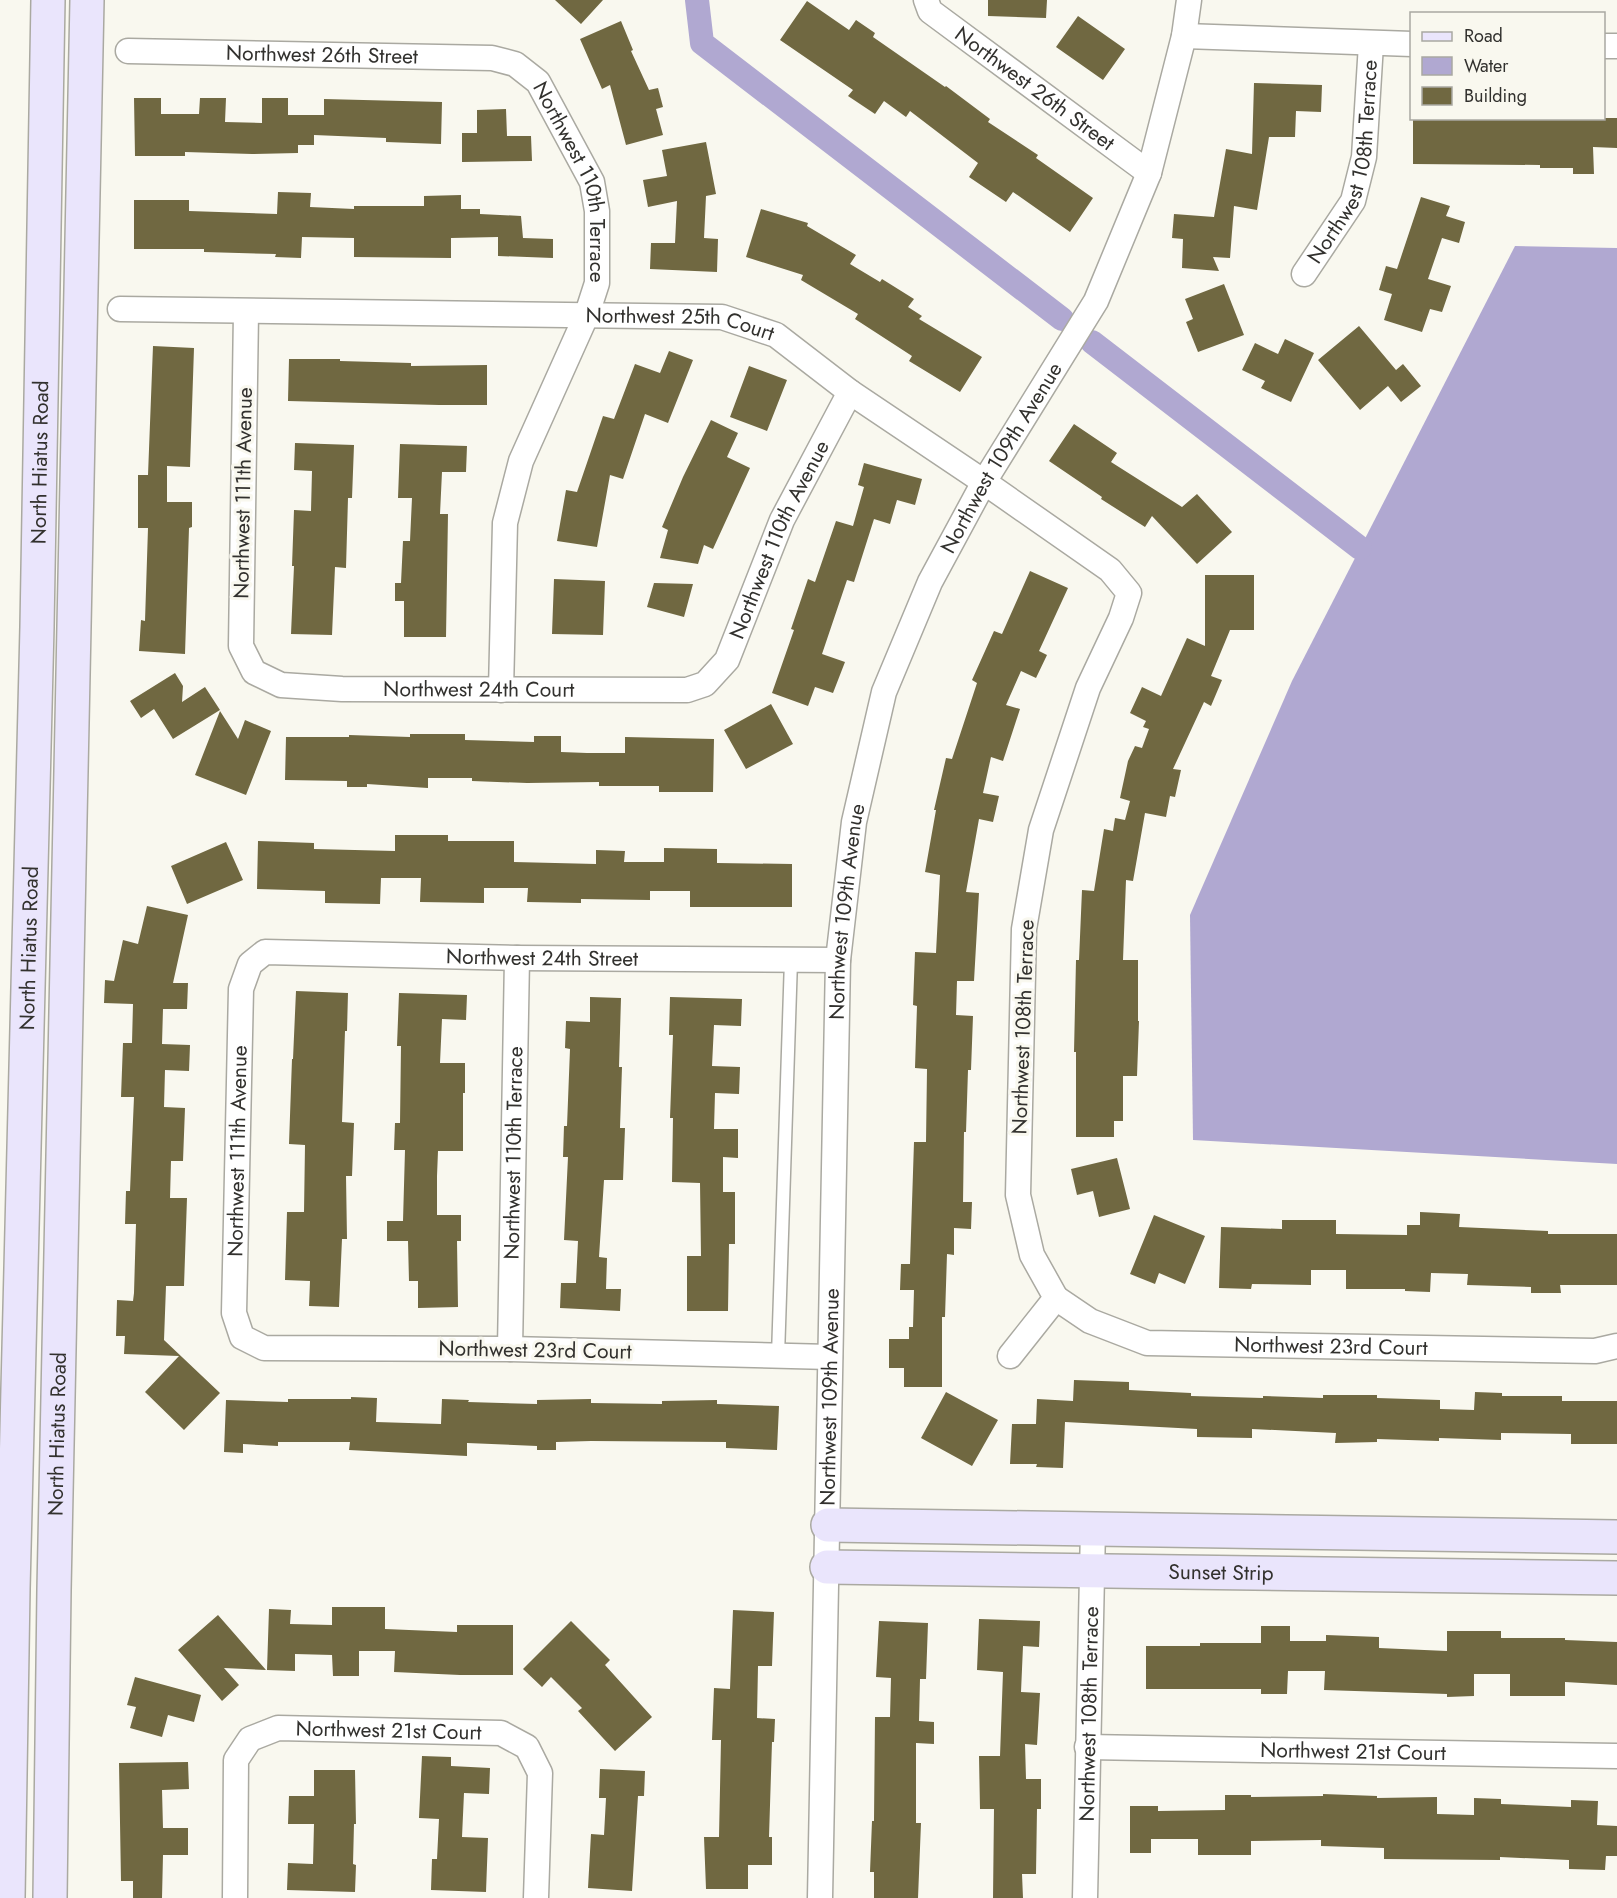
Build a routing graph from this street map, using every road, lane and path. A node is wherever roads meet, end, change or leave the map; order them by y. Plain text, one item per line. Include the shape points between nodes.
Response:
1 (48, 0) edge
2 (87, 0) edge
3 (926, 0) edge
4 (1190, 0) edge
5 (1184, 36) junction
6 (1371, 44) junction
7 (1410, 44) edge
8 (128, 51) dead end
9 (515, 64) joint
10 (1149, 173) junction
11 (1304, 274) dead end
12 (120, 309) dead end
13 (246, 312) junction
14 (587, 315) junction
15 (850, 392) junction
16 (984, 482) junction
17 (1121, 618) joint
18 (254, 672) joint
19 (705, 684) joint
20 (501, 690) junction
21 (517, 958) junction
22 (791, 960) junction
23 (838, 960) junction
24 (250, 964) joint
25 (1056, 1298) junction
26 (242, 1337) joint
27 (1617, 1346) edge
28 (510, 1349) junction
29 (778, 1356) junction
30 (1010, 1356) dead end
31 (830, 1357) junction
32 (828, 1525) junction
33 (1093, 1528) junction
34 (1617, 1537) edge
35 (827, 1567) junction
36 (1092, 1570) junction
37 (1617, 1578) edge
38 (13, 1589) junction
39 (54, 1590) junction
40 (1087, 1747) junction
41 (1617, 1756) edge
42 (8, 1898) edge
43 (50, 1898) edge
44 (235, 1898) edge
45 (536, 1898) edge
46 (820, 1898) edge
47 (1085, 1898) edge

1 - 38 main road, North Hiatus Road
2 - 39 main road, North Hiatus Road
3 - 10 street, Northwest 26th Street via 930,11
4 - 5 street, Northwest 109th Avenue
5 - 6 street
5 - 10 street, Northwest 109th Avenue
6 - 7 street
6 - 11 street, Northwest 108th Terrace via 1364,158 1353,201
8 - 9 street, Northwest 26th Street via 492,58
9 - 14 street, Northwest 110th Terrace via 538,82 592,182 597,212 597,283
10 - 16 street, Northwest 109th Avenue via 1096,301
12 - 13 street, Northwest 25th Court
13 - 14 street, Northwest 25th Court
13 - 18 street, Northwest 111th Avenue via 242,646
14 - 15 street, Northwest 25th Court via 722,317 776,335
14 - 20 street, Northwest 110th Terrace via 521,461 505,523
15 - 16 street, Northwest 25th Court
15 - 19 street, Northwest 110th Avenue via 782,520 727,660
16 - 17 street, Northwest 25th Court via 1110,570 1129,593
16 - 23 street, Northwest 109th Avenue via 930,582 884,692 854,822
17 - 25 street, Northwest 108th Terrace via 1088,688 1041,830 1024,929 1018,1195 1032,1255
18 - 20 street, Northwest 24th Court via 280,685
19 - 20 street, Northwest 24th Court via 687,690
21 - 22 street, Northwest 24th Street
21 - 24 street, Northwest 24th Street via 265,952
21 - 28 street, Northwest 110th Terrace
22 - 23 street, Northwest 24th Street
22 - 29 lane
23 - 31 street, Northwest 109th Avenue
24 - 26 street, Northwest 111th Avenue via 241,989 235,1265 234,1312
25 - 27 street, Northwest 23rd Court via 1090,1321 1148,1343 1595,1351
25 - 30 street
26 - 28 street, Northwest 23rd Court via 264,1348
28 - 29 street, Northwest 23rd Court
29 - 31 street, Northwest 23rd Court
31 - 32 street, Northwest 109th Avenue
32 - 33 main road, Sunset Strip
32 - 35 street, Northwest 109th Avenue
33 - 34 main road, Sunset Strip
33 - 36 street, Northwest 108th Terrace
35 - 36 main road, Sunset Strip
35 - 46 street, Northwest 109th Avenue
36 - 37 main road, Sunset Strip
36 - 40 street, Northwest 108th Terrace
38 - 39 main road
38 - 42 main road, North Hiatus Road
39 - 43 main road, North Hiatus Road
40 - 41 street, Northwest 21st Court
40 - 47 street, Northwest 108th Terrace
44 - 45 street, Northwest 21st Court via 236,1760 250,1739 278,1728 501,1733 527,1747 540,1773

